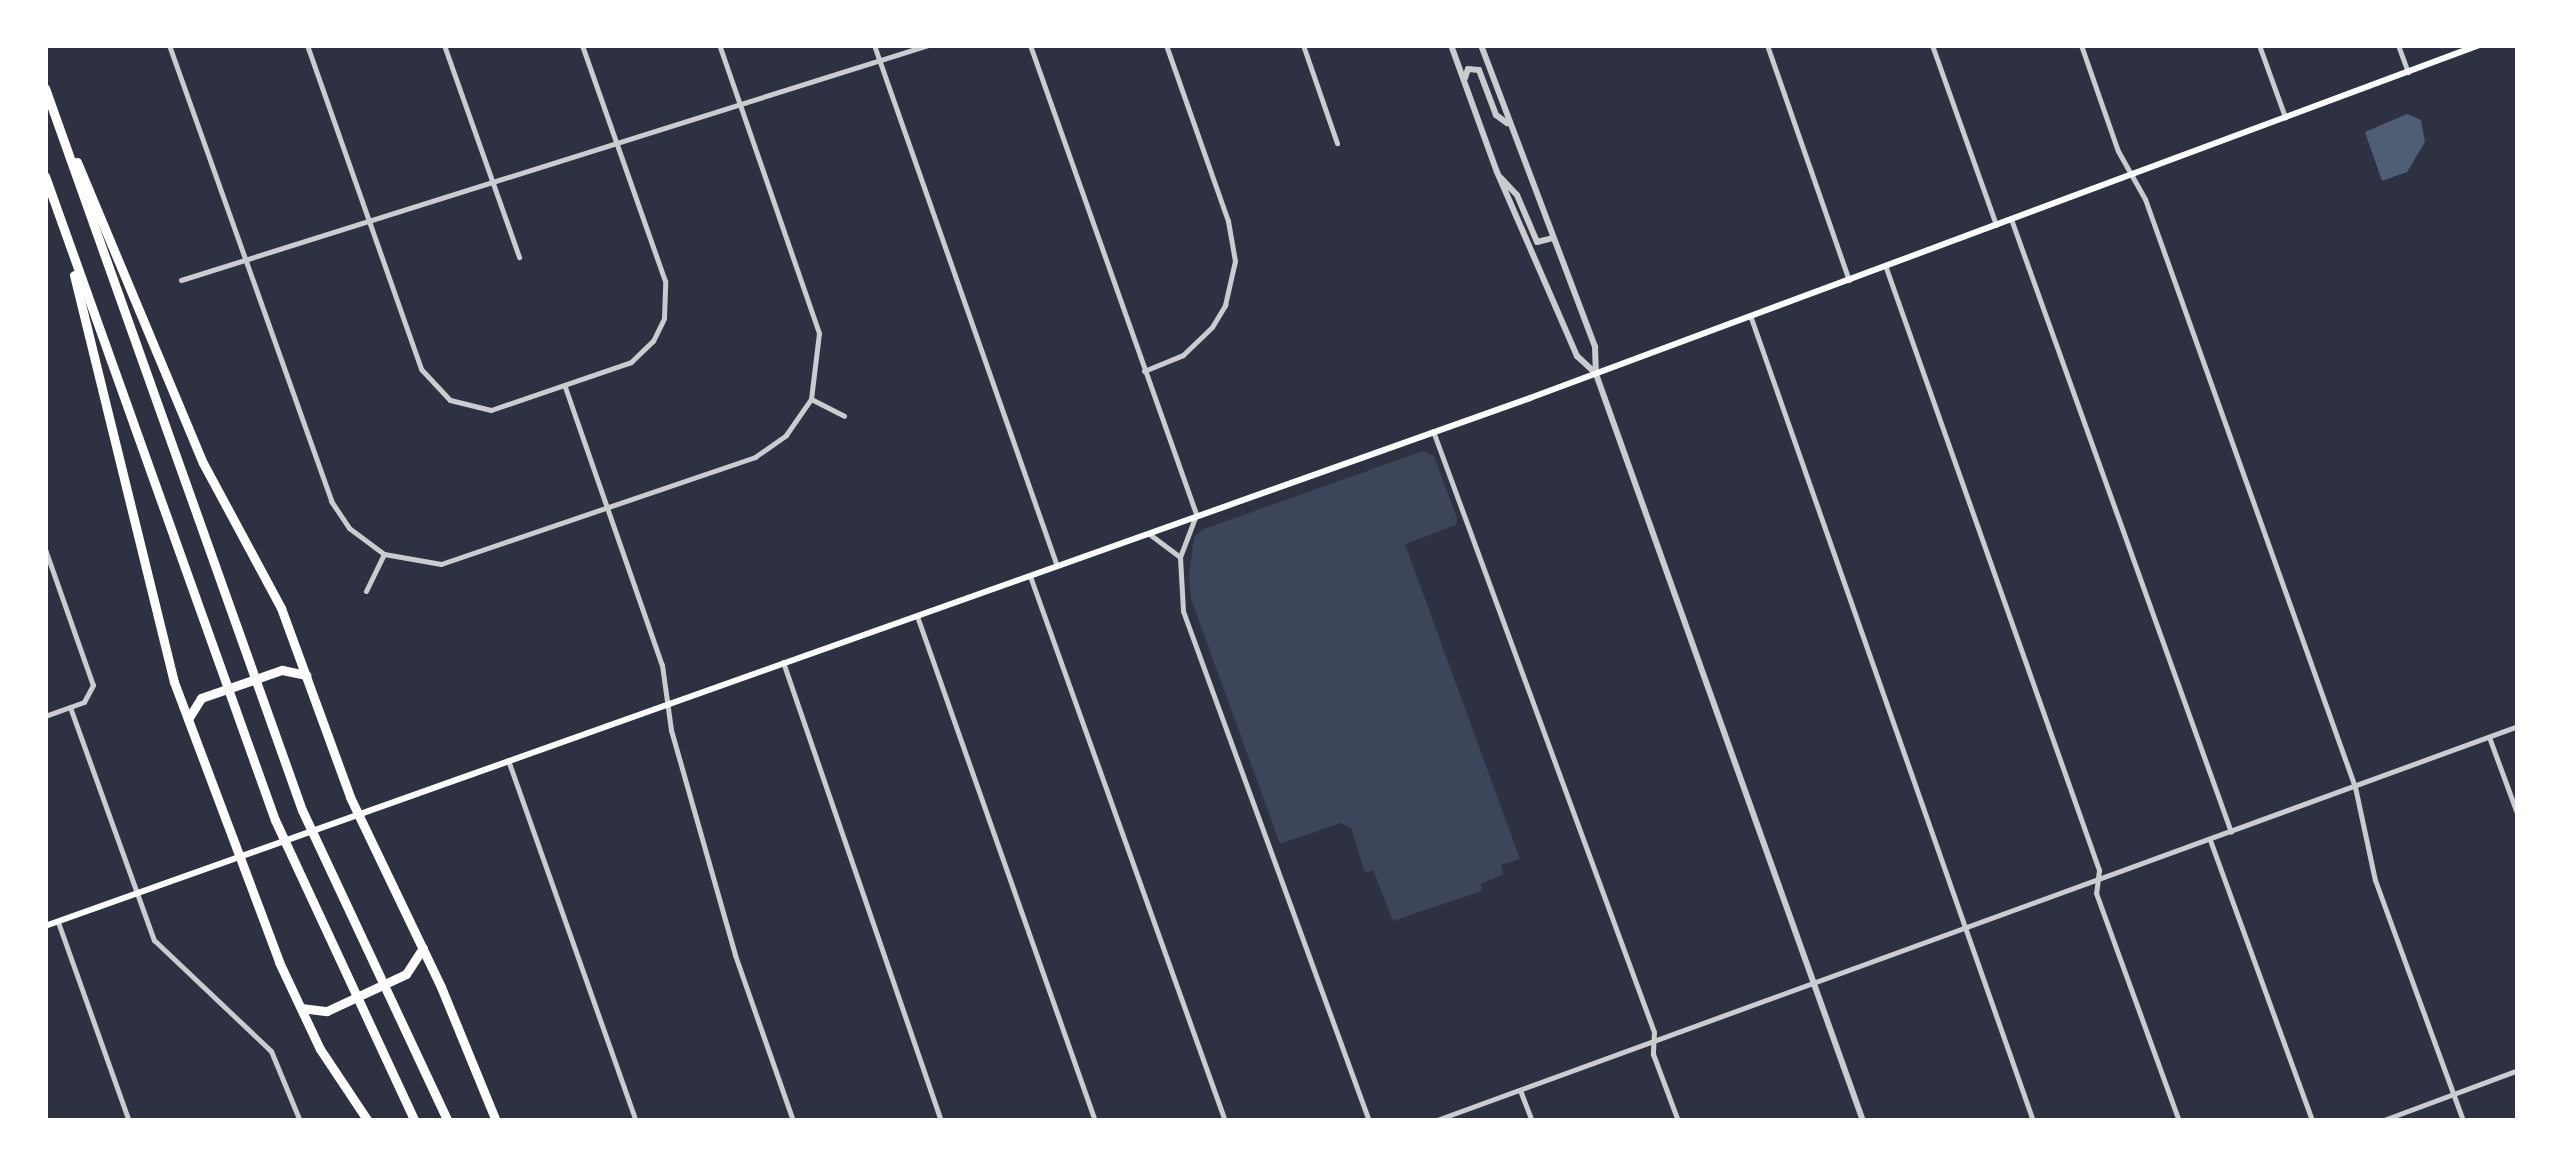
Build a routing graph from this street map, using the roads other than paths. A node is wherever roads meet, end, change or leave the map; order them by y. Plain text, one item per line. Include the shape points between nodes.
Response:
1 (169, 45) edge
2 (307, 45) edge
3 (444, 45) edge
4 (582, 45) edge
5 (719, 45) edge
6 (874, 45) edge
7 (928, 45) edge
8 (1030, 45) edge
9 (1166, 45) edge
10 (1303, 45) edge
11 (1451, 45) edge
12 (1481, 45) edge
13 (1767, 45) edge
14 (1932, 45) edge
15 (2080, 45) edge
16 (2259, 45) edge
17 (2398, 45) edge
18 (2479, 45) edge
19 (880, 62) junction
20 (2408, 72) junction
21 (1464, 82) junction
22 (45, 88) edge
23 (742, 108) junction
24 (52, 109) junction
25 (2285, 116) junction
26 (1508, 123) junction
27 (1337, 143) dead end
28 (617, 145) junction
29 (1496, 172) junction
30 (2129, 175) junction
31 (45, 176) edge
32 (493, 183) junction
33 (54, 200) junction
34 (2010, 220) junction
35 (369, 222) junction
36 (1996, 225) junction
37 (1553, 238) junction
38 (519, 257) dead end
39 (245, 260) junction
40 (1884, 265) junction
41 (181, 280) dead end
42 (1849, 280) junction
43 (1750, 315) junction
44 (1144, 372) junction
45 (1596, 374) junction
46 (565, 386) junction
47 (811, 398) junction
48 (844, 416) dead end
49 (1434, 431) junction
50 (608, 509) junction
51 (1196, 516) junction
52 (1148, 533) junction
53 (45, 549) edge
54 (384, 554) junction
55 (1180, 557) junction
56 (1058, 566) junction
57 (1030, 576) junction
58 (366, 591) dead end
59 (917, 616) junction
60 (782, 662) junction
61 (306, 675) junction
62 (670, 702) junction
63 (70, 707) junction
64 (45, 716) edge
65 (188, 719) junction
66 (2518, 726) edge
67 (2489, 738) junction
68 (508, 760) junction
69 (2355, 787) junction
70 (358, 814) junction
71 (2518, 816) edge
72 (2231, 832) junction
73 (2210, 840) junction
74 (238, 858) junction
75 (2097, 881) junction
76 (136, 895) junction
77 (58, 922) junction
78 (45, 926) edge
79 (1964, 930) junction
80 (422, 948) junction
81 (1817, 984) junction
82 (300, 1008) junction
83 (1654, 1043) junction
84 (2518, 1070) edge
85 (1520, 1090) junction
86 (2453, 1094) junction
87 (129, 1121) edge
88 (300, 1121) edge
89 (368, 1121) edge
90 (415, 1121) edge
91 (448, 1121) edge
92 (496, 1121) edge
93 (636, 1121) edge
94 (793, 1121) edge
95 (940, 1121) edge
96 (1095, 1121) edge
97 (1225, 1121) edge
98 (1369, 1121) edge
99 (1434, 1121) edge
100 (1532, 1121) edge
101 (1678, 1121) edge
102 (1864, 1121) edge
103 (2033, 1121) edge
104 (2179, 1121) edge
105 (2312, 1121) edge
106 (2381, 1121) edge
107 (2463, 1121) edge

1 - 39 street
2 - 35 street
3 - 32 street
4 - 28 street
5 - 23 street
6 - 19 street
7 - 19 street
8 - 44 street
9 - 44 street via 1228,221 1235,261 1225,306 1206,335
10 - 27 street
11 - 21 street
12 - 26 street
13 - 42 street
14 - 36 street
15 - 30 street
16 - 25 street
17 - 20 street
18 - 20 main road
19 - 23 street
19 - 56 street
20 - 25 main road
21 - 26 street via 1468,69 1479,70 1496,115
21 - 29 street
22 - 24 highway
23 - 28 street
23 - 47 street via 819,333
24 - 61 highway via 203,462 271,586
24 - 91 highway via 302,810
25 - 30 main road
26 - 37 street
28 - 32 street
28 - 46 street via 665,281 664,318 631,362
29 - 37 street via 1517,195 1536,242
29 - 45 street via 1577,356
30 - 34 main road
30 - 69 street via 2144,199
31 - 33 highway
32 - 35 street
32 - 38 street
33 - 65 highway via 156,623
33 - 90 highway via 275,820
34 - 36 main road
34 - 72 street
35 - 39 street
35 - 46 street via 421,369 440,393 491,410
36 - 40 main road
37 - 45 street via 1595,346
39 - 41 street
39 - 54 street via 331,501 350,528
40 - 42 main road
40 - 75 street via 2099,870
42 - 43 main road
43 - 45 main road
43 - 79 street
44 - 51 street
45 - 49 main road
45 - 81 street
46 - 50 street
47 - 48 street
47 - 50 street via 786,435 754,457
49 - 51 main road
49 - 83 street
50 - 54 street via 462,560 421,564
50 - 62 street
51 - 52 main road
51 - 55 street
52 - 55 street
52 - 56 main road
53 - 63 street via 92,682 87,699
54 - 58 street
55 - 98 street via 1183,612
56 - 57 main road
57 - 59 main road
57 - 97 street
59 - 60 main road
59 - 96 street
60 - 62 main road
60 - 95 street
61 - 65 highway via 282,670 200,698
61 - 70 highway
62 - 68 main road
62 - 94 street via 672,732 735,956
63 - 64 street
63 - 76 street
65 - 74 highway
66 - 67 street
67 - 69 street
67 - 71 street
68 - 70 main road
68 - 93 street
69 - 72 street
69 - 86 street via 2375,880
70 - 74 main road
70 - 80 highway
72 - 73 street
73 - 75 street
73 - 105 street
74 - 76 main road
74 - 82 highway
75 - 79 street
75 - 104 street
76 - 77 main road
76 - 88 street via 167,958 271,1051
77 - 78 main road
77 - 87 street
79 - 81 street
79 - 103 street
80 - 82 highway via 406,974 328,1012
80 - 92 highway
81 - 83 street
81 - 102 street
82 - 89 highway
83 - 85 street
83 - 101 street
84 - 86 street
85 - 99 street
85 - 100 street
86 - 106 street
86 - 107 street

